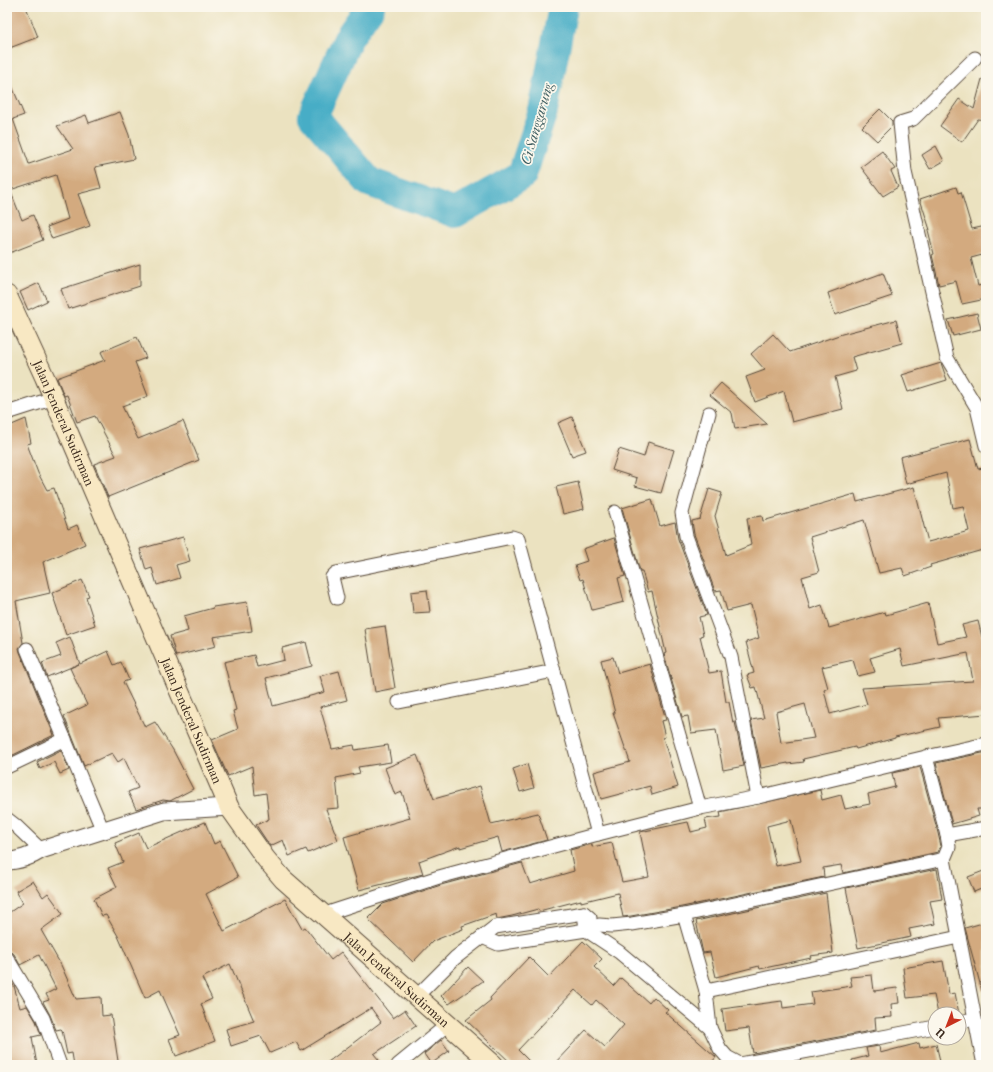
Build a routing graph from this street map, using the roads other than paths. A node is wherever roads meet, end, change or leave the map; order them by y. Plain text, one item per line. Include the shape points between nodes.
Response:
1 (975, 58) dead end
2 (7, 295) edge
3 (54, 398) junction
4 (709, 412) dead end
5 (7, 413) edge
6 (986, 446) edge
7 (615, 512) dead end
8 (337, 598) dead end
9 (27, 650) dead end
10 (554, 671) junction
11 (399, 702) dead end
12 (64, 738) junction
13 (986, 744) edge
14 (926, 757) junction
15 (7, 767) edge
16 (758, 797) junction
17 (230, 806) junction
18 (700, 808) junction
19 (7, 819) edge
20 (986, 828) edge
21 (103, 831) junction
22 (598, 834) junction
23 (947, 835) junction
24 (38, 852) junction
25 (944, 859) junction
26 (10, 861) edge
27 (584, 913) junction
28 (325, 914) junction
29 (684, 916) junction
30 (599, 925) junction
31 (586, 930) junction
32 (482, 937) junction
33 (959, 937) junction
34 (7, 958) edge
35 (706, 991) junction
36 (416, 997) junction
37 (974, 1019) junction
38 (967, 1020) edge
39 (447, 1025) junction
40 (710, 1028) junction
41 (927, 1029) edge
42 (983, 1048) edge
43 (60, 1065) edge
44 (398, 1065) edge
45 (494, 1065) edge
46 (984, 1065) edge

1 - 6 street via 913,119 900,123 905,172 947,358 977,408
2 - 3 main road, Jalan Jenderal Sudirman
3 - 5 street
3 - 17 main road, Jalan Jenderal Sudirman
4 - 16 street via 682,512 686,536 731,657
7 - 18 street
8 - 10 street via 332,577 336,573 512,537 518,539
9 - 12 street
10 - 11 street
10 - 22 street
12 - 15 street
12 - 21 street
13 - 14 street
14 - 16 street
14 - 23 street
16 - 18 street
17 - 21 street via 164,811
17 - 28 main road, Jalan Jenderal Sudirman via 266,859 283,879
18 - 22 street
19 - 24 street
20 - 23 street
21 - 24 street
22 - 28 street via 439,876
23 - 25 street via 949,847
24 - 26 street
25 - 29 street
25 - 33 street
27 - 30 street
27 - 31 street
27 - 32 street via 495,927
28 - 36 main road, Jalan Jenderal Sudirman
29 - 30 street via 632,924
29 - 35 street
30 - 31 street
31 - 32 street via 498,944
31 - 40 street via 619,952
32 - 36 street via 455,958
33 - 35 street
33 - 37 street
34 - 43 street via 43,1018
35 - 40 street
36 - 39 main road, Jalan Jenderal Sudirman
37 - 38 street
37 - 42 street
39 - 44 street
39 - 45 main road, Jalan Jenderal Sudirman
40 - 41 street via 720,1049 727,1057 740,1064
42 - 46 street

